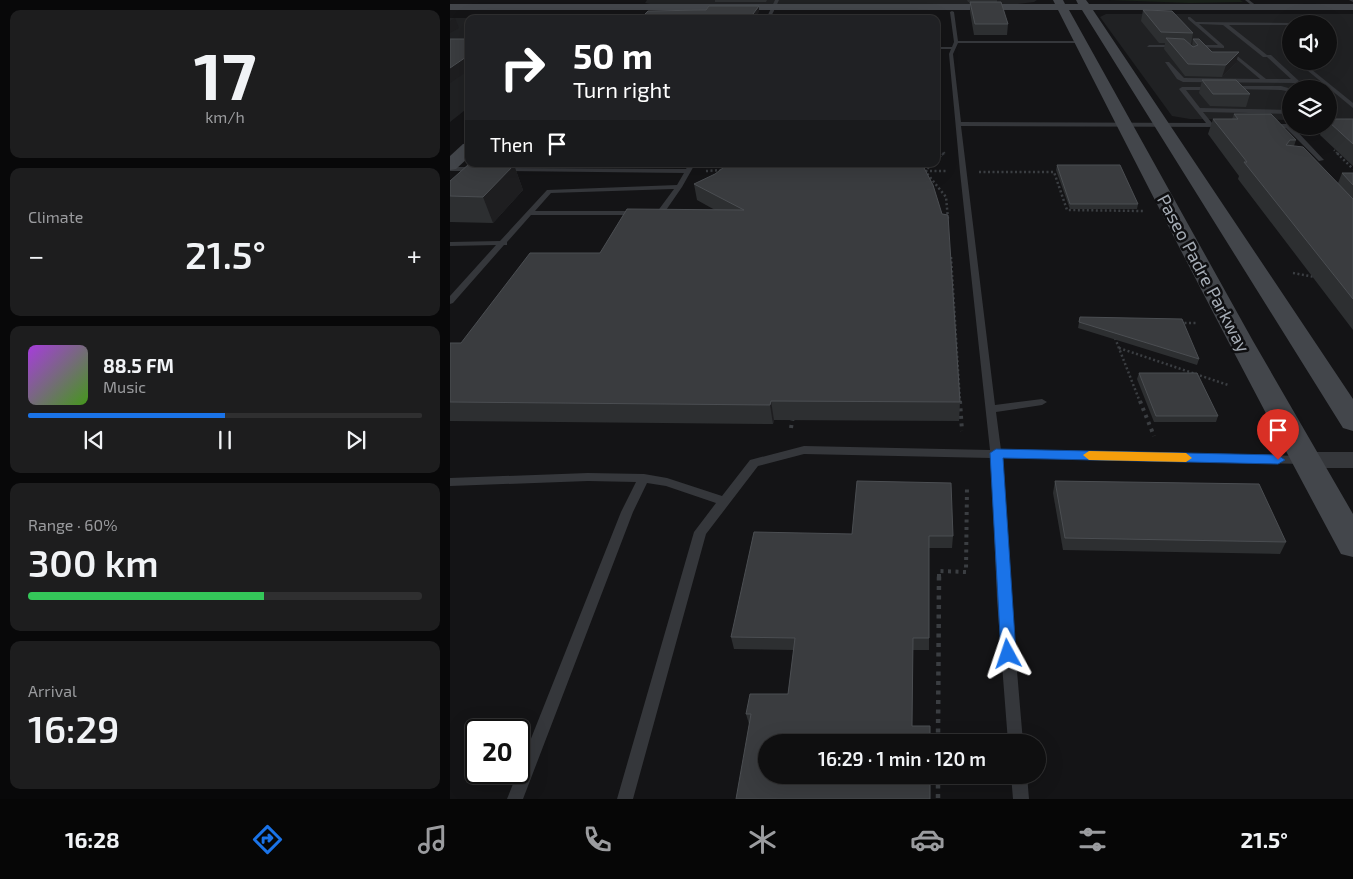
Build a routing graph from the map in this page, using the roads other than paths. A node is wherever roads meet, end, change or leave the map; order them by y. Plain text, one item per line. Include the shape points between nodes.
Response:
1 (852, 3) edge
2 (1252, 3) edge
3 (951, 6) edge
4 (1061, 6) edge
5 (1085, 6) edge
6 (450, 7) edge
7 (1353, 7) edge
8 (618, 10) edge
9 (773, 10) edge
10 (450, 12) edge
11 (1353, 12) edge
12 (1189, 18) dead end
13 (1195, 23) junction
14 (1224, 24) junction
15 (1282, 24) edge
16 (1080, 42) junction
17 (955, 45) junction
18 (1149, 46) dead end
19 (940, 47) edge
20 (1236, 56) edge
21 (1167, 63) dead end
22 (1309, 70) edge
23 (1265, 81) junction
24 (1282, 88) edge
25 (1353, 106) edge
26 (1199, 110) junction
27 (1282, 112) edge
28 (958, 124) junction
29 (1123, 125) junction
30 (1162, 125) junction
31 (1210, 125) junction
32 (1230, 125) edge
33 (1259, 125) edge
34 (1282, 126) edge
35 (1297, 135) edge
36 (465, 142) edge
37 (465, 144) edge
38 (450, 147) edge
39 (1312, 160) edge
40 (450, 167) edge
41 (690, 167) edge
42 (481, 169) edge
43 (498, 169) edge
44 (688, 171) junction
45 (679, 187) junction
46 (530, 213) junction
47 (504, 243) junction
48 (450, 244) edge
49 (450, 301) edge
50 (1042, 402) dead end
51 (991, 409) junction
52 (1353, 421) edge
53 (996, 453) junction
54 (1305, 460) junction
55 (1353, 460) edge
56 (644, 478) junction
57 (450, 482) edge
58 (724, 500) junction
59 (1353, 544) edge
60 (1015, 734) edge
61 (1020, 784) edge
62 (515, 799) edge
63 (625, 799) edge
64 (1021, 799) edge

1 - 3 main road
1 - 9 main road
2 - 5 main road
2 - 7 main road
3 - 4 main road
3 - 9 main road
3 - 17 lane
4 - 5 main road
4 - 16 main road, Paseo Padre Parkway
5 - 11 main road
5 - 30 main road
6 - 8 main road
8 - 9 main road
8 - 10 main road
12 - 13 lane
13 - 14 lane
13 - 18 lane via 1222,47
14 - 15 lane
14 - 23 lane via 1296,81
16 - 17 lane
16 - 29 main road, Paseo Padre Parkway
17 - 19 lane
17 - 28 lane via 952,54
20 - 23 lane
21 - 23 lane via 1183,80
22 - 25 lane
24 - 26 lane via 1182,88
26 - 27 lane
26 - 31 lane
28 - 29 lane
28 - 51 lane
29 - 30 lane
29 - 54 main road, Paseo Padre Parkway
30 - 31 lane
30 - 52 main road
31 - 32 lane
33 - 34 lane
35 - 39 lane via 1321,160
36 - 38 main road
37 - 40 main road
40 - 42 lane
41 - 44 lane
43 - 44 lane
44 - 45 lane
45 - 46 lane via 549,191
45 - 46 lane via 659,214
46 - 47 lane
47 - 48 lane
47 - 49 lane
50 - 51 lane
51 - 53 lane
53 - 54 lane
53 - 58 lane via 804,450 754,463
53 - 60 lane
54 - 55 street
54 - 59 main road, Paseo Padre Parkway
56 - 57 lane
56 - 58 lane
56 - 62 lane via 627,512
58 - 63 lane via 700,532
61 - 64 lane

